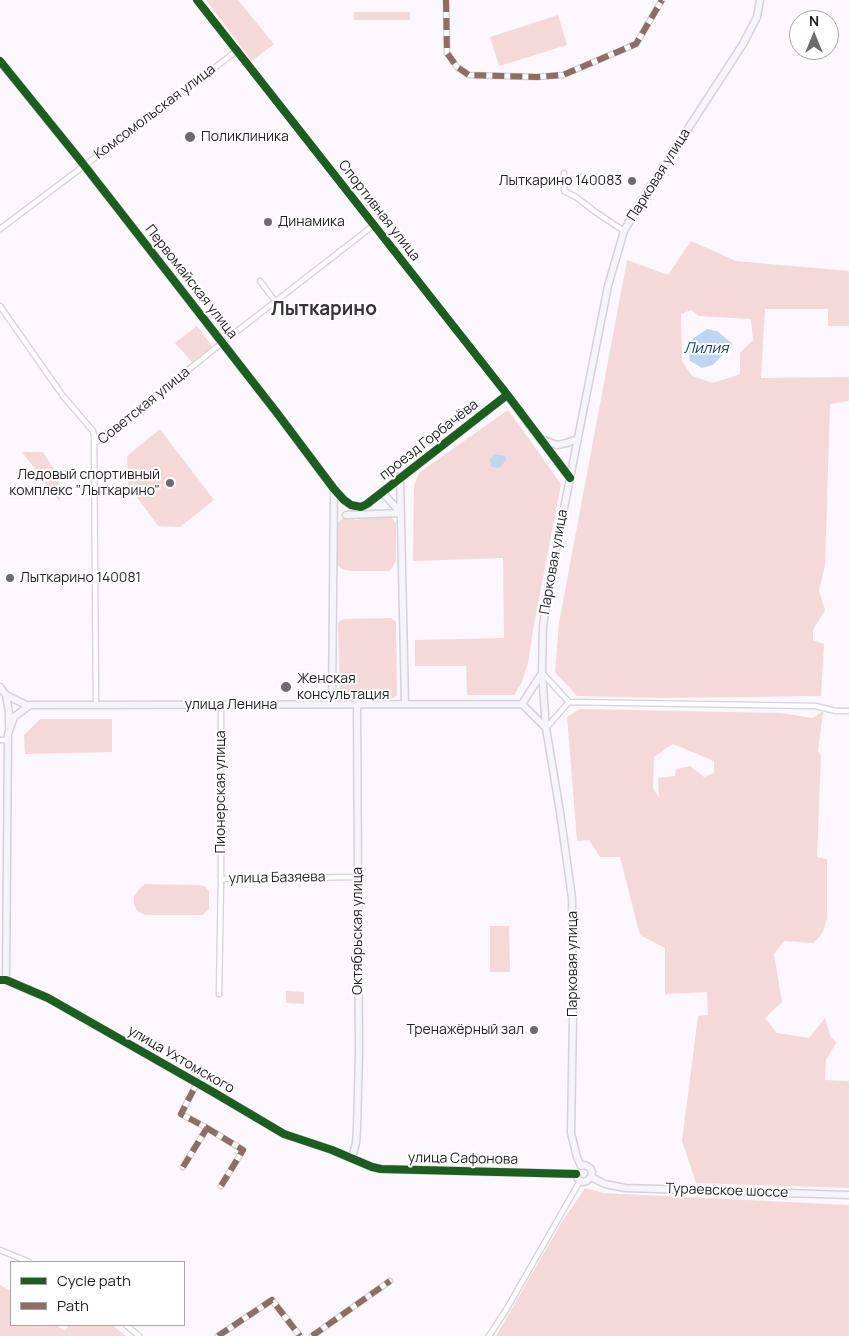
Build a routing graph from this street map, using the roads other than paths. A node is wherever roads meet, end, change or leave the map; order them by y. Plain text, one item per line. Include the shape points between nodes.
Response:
1 (197, 0) edge
2 (446, 0) edge
3 (662, 0) edge
4 (760, 0) edge
5 (238, 50) junction
6 (0, 61) edge
7 (84, 165) junction
8 (564, 173) dead end
9 (374, 225) junction
10 (0, 229) edge
11 (624, 231) junction
12 (260, 281) dead end
13 (275, 302) junction
14 (0, 306) edge
15 (222, 343) junction
16 (507, 395) junction
17 (540, 438) junction
18 (578, 439) junction
19 (95, 442) junction
20 (400, 477) junction
21 (570, 478) junction
22 (334, 489) junction
23 (382, 492) junction
24 (364, 506) junction
25 (401, 513) junction
26 (346, 515) junction
27 (334, 521) junction
28 (542, 672) junction
29 (0, 687) edge
30 (6, 695) junction
31 (569, 702) junction
32 (332, 704) junction
33 (357, 704) junction
34 (405, 704) junction
35 (522, 704) junction
36 (30, 705) junction
37 (96, 705) junction
38 (221, 705) junction
39 (849, 711) edge
40 (546, 728) junction
41 (8, 737) junction
42 (0, 740) edge
43 (358, 877) junction
44 (221, 879) junction
45 (3, 980) edge
46 (219, 994) dead end
47 (197, 1083) junction
48 (207, 1128) junction
49 (352, 1158) junction
50 (581, 1166) junction
51 (184, 1167) dead end
52 (576, 1174) junction
53 (591, 1177) junction
54 (580, 1181) junction
55 (222, 1186) dead end
56 (849, 1195) edge
57 (0, 1250) edge
58 (27, 1261) edge
59 (390, 1280) dead end
60 (127, 1326) edge
61 (139, 1336) edge
62 (218, 1336) edge
63 (300, 1336) edge
64 (312, 1336) edge
65 (489, 1336) edge

1 - 5 street, Спортивная улица
2 - 3 street via 447,53 456,67 469,75 537,77 563,75 636,44
4 - 11 street, Парковая улица via 757,17 743,44
5 - 7 street, Комсомольская улица
5 - 9 street, Спортивная улица
6 - 7 street, Первомайская улица
7 - 10 street, Комсомольская улица
7 - 15 street, Первомайская улица
8 - 11 street via 564,191
9 - 13 street, Советская улица
9 - 16 street, Спортивная улица
11 - 18 street, Парковая улица via 608,286
12 - 13 street
13 - 15 street, Советская улица
14 - 19 street via 63,396 93,431
15 - 19 street, Советская улица
15 - 22 street, Первомайская улица
16 - 17 street, Спортивная улица
16 - 20 street, проезд Горбачёва
17 - 18 street via 557,445
17 - 21 street, Спортивная улица
18 - 21 street, Парковая улица
19 - 37 street, Советская улица
20 - 23 street, проезд Горбачёва
20 - 25 street
21 - 28 street, Парковая улица via 549,584 543,626
22 - 24 street, Первомайская улица via 351,505
22 - 27 street
23 - 24 street, проезд Горбачёва
23 - 25 street
24 - 26 street, проезд Горбачёва
25 - 26 street
25 - 34 street
26 - 27 street, проезд Горбачёва
27 - 32 street
28 - 31 street
28 - 35 street
28 - 40 street, Парковая улица
29 - 30 street
30 - 36 street
30 - 41 street
31 - 39 street via 815,706
31 - 40 street
32 - 33 street, улица Ленина
32 - 38 street, улица Ленина
33 - 34 street, улица Ленина
33 - 43 street, Октябрьская улица
34 - 35 street, улица Ленина
35 - 40 street
36 - 37 street, улица Ленина
36 - 41 street via 14,717
37 - 38 street, улица Ленина
38 - 44 street, Пионерская улица
40 - 50 street, Парковая улица via 572,898 571,1133
41 - 42 street
41 - 45 street
43 - 44 street, улица Базяева
43 - 49 street, Октябрьская улица via 358,1119
44 - 46 street, улица Базяева
45 - 47 street, улица Ухтомского via 48,998
47 - 48 street via 182,1114
47 - 49 street, улица Ухтомского via 284,1134
48 - 51 street
48 - 55 street via 243,1150
49 - 52 street, улица Сафонова via 382,1169
50 - 52 street via 576,1169
50 - 53 street via 590,1168
52 - 54 street
53 - 54 street
53 - 56 street, Тураевское шоссе via 625,1188
54 - 65 street
57 - 58 street
59 - 64 street
60 - 61 street
62 - 63 street via 272,1300

